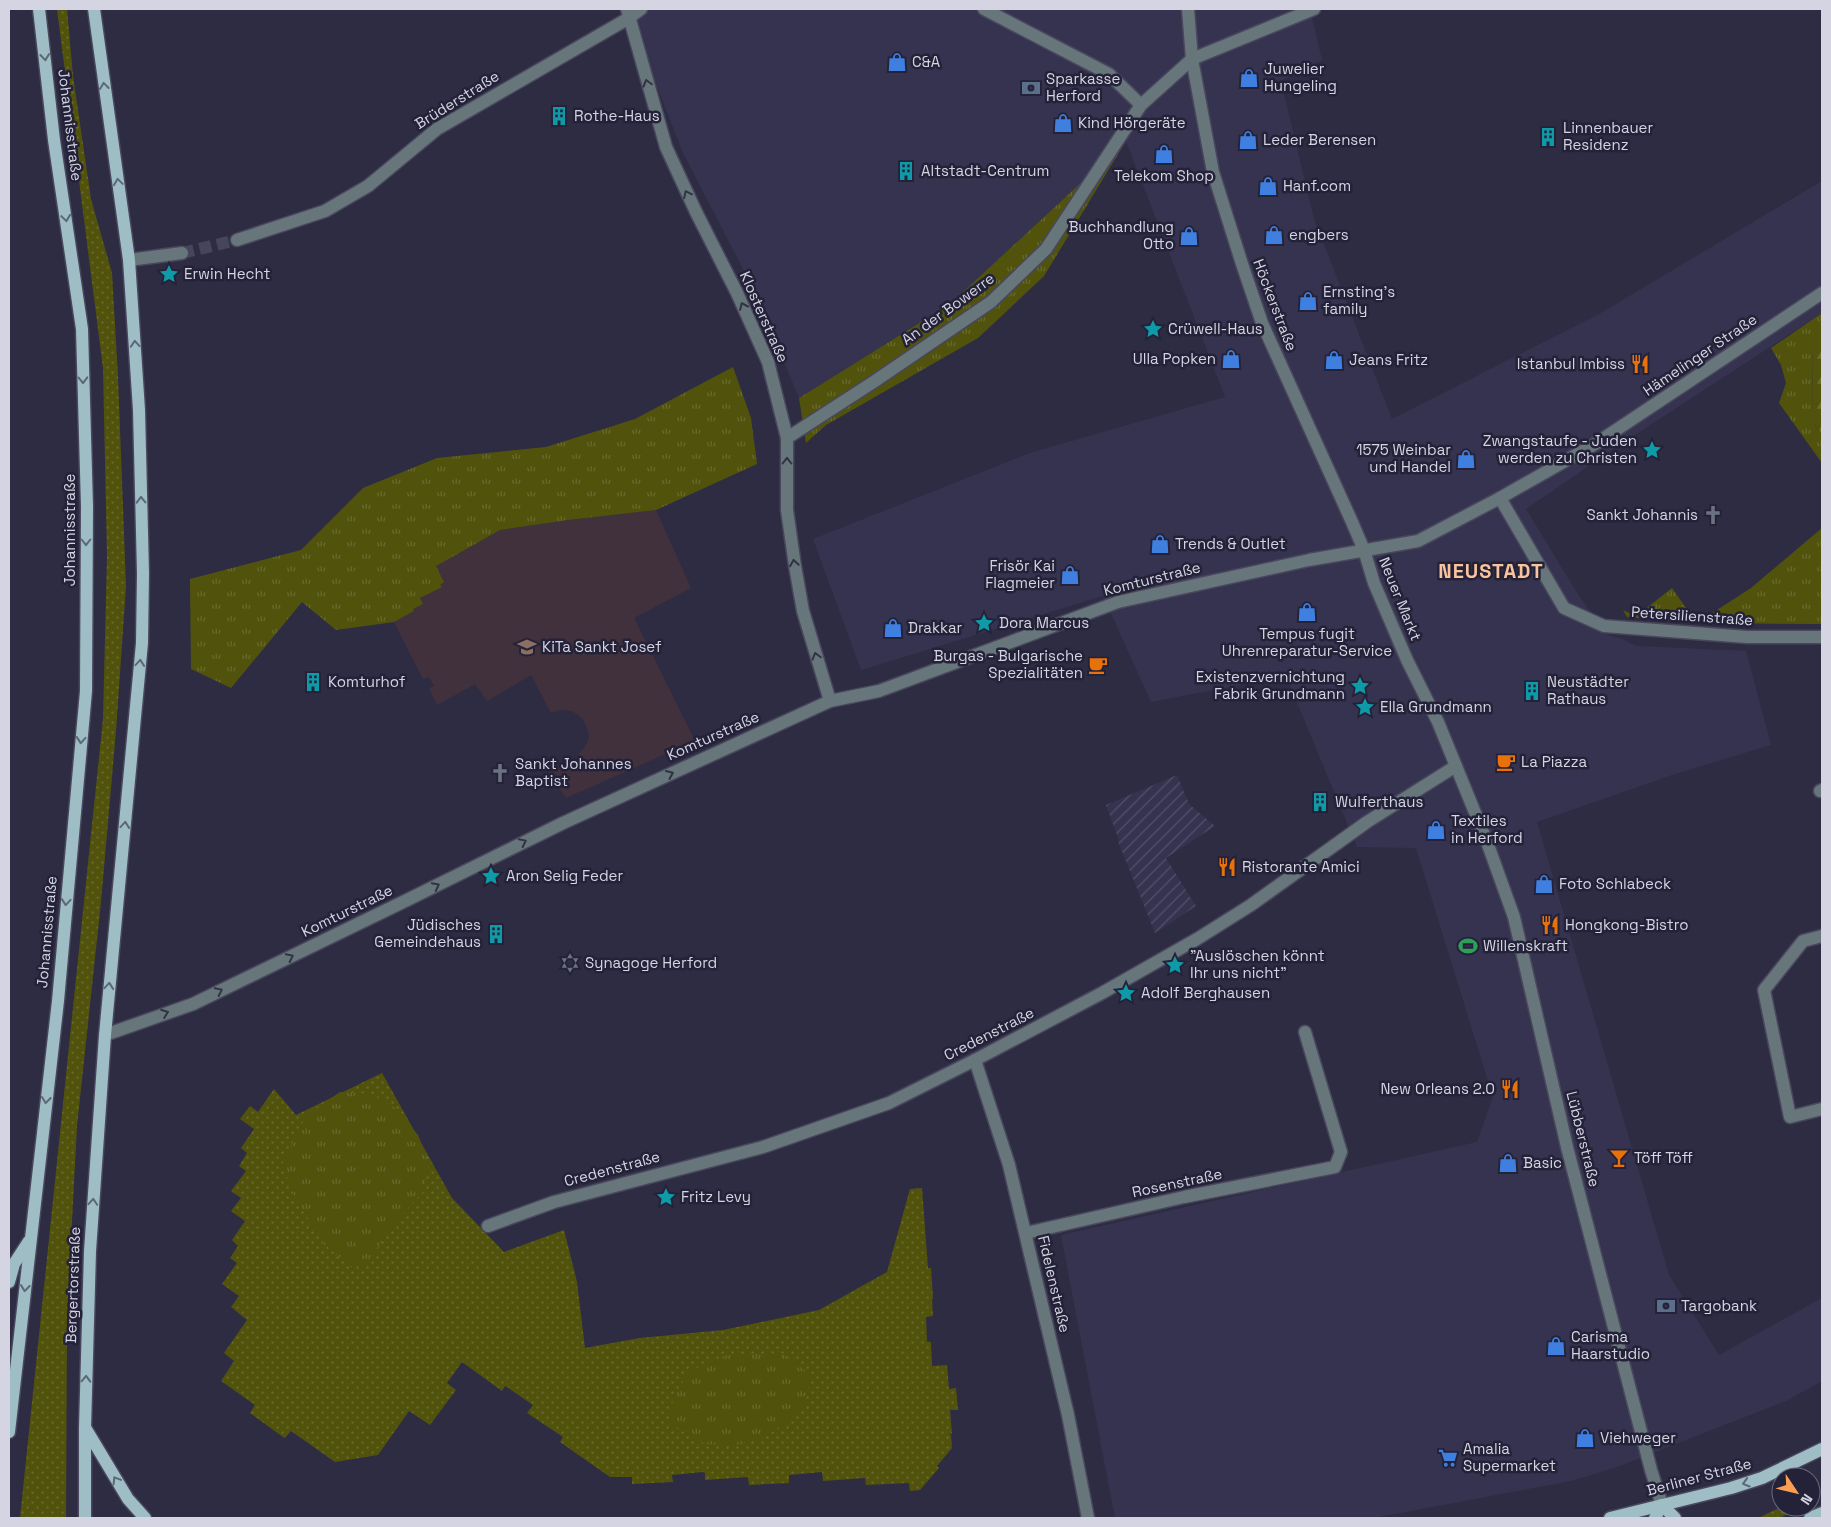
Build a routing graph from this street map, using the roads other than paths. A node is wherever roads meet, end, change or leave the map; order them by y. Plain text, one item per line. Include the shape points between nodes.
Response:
1 (39, 9) edge
2 (94, 9) edge
3 (641, 9) edge
4 (984, 9) edge
5 (1188, 9) edge
6 (1314, 9) edge
7 (628, 14) edge
8 (1192, 59) junction
9 (1141, 105) junction
10 (237, 240) tunnel mouth
11 (182, 253) tunnel mouth
12 (129, 260) junction
13 (1822, 293) edge
14 (786, 438) junction
15 (1596, 444) joint
16 (1500, 498) junction
17 (1364, 550) junction
18 (1822, 637) edge
19 (830, 701) junction
20 (1456, 766) junction
21 (1822, 936) edge
22 (1305, 1032) dead end
23 (104, 1035) junction
24 (975, 1060) junction
25 (1822, 1110) edge
26 (488, 1226) dead end
27 (1026, 1233) junction
28 (30, 1239) junction
29 (9, 1282) edge
30 (85, 1428) junction
31 (9, 1432) edge
32 (1822, 1449) edge
33 (1662, 1505) junction
34 (1822, 1513) edge
35 (85, 1518) edge
36 (145, 1518) edge
37 (1088, 1518) edge
38 (1610, 1518) edge
39 (1655, 1518) edge
40 (1675, 1518) edge
41 (1810, 1518) edge

1 -> 28 main road, Johannisstraße via 54,140 82,329 86,691 52,1052
12 -> 2 main road
3 - 7 street, Brüderstraße
4 - 9 street via 1109,74
5 - 8 street, Höckerstraße
6 - 8 street, An der Bowerre
7 - 10 street, Brüderstraße via 437,129 368,186 325,211
14 -> 7 street, Klosterstraße via 768,362 666,147
8 - 9 street, An der Bowerre
8 - 17 street, Höckerstraße via 1213,172 1262,323
9 - 14 street, An der Bowerre via 1046,249 991,302 875,382
11 - 12 street
23 -> 12 main road via 142,643 139,410
13 - 15 street, Hämelinger Straße
19 -> 14 street, Klosterstraße via 803,611 795,566 787,510
15 - 16 street, Neuer Markt
16 - 17 street, Neuer Markt via 1418,541
16 - 18 street, Petersilienstraße via 1564,608 1608,627 1747,637
17 - 19 street, Komturstraße via 1118,602 879,691
17 - 20 street, Neuer Markt via 1374,583
23 -> 19 street, Komturstraße via 193,1004 563,823
20 - 24 street, Credenstraße via 1367,822 1251,905 1197,939
20 - 33 street, Lübberstraße via 1488,842 1514,917 1567,1147
21 - 25 street via 1803,941 1764,990 1790,1117
22 - 27 street, Rosenstraße via 1341,1152 1335,1166
30 -> 23 main road, Bergertorstraße via 90,1250
24 - 26 street, Credenstraße via 889,1103 764,1147 554,1202
24 - 27 street, Fidelenstraße via 1009,1165
27 - 37 street, Fidelenstraße
28 - 29 main road via 14,1264
28 -> 31 main road
30 - 35 main road, Bergertorstraße
36 -> 30 main road via 128,1499
32 -> 33 main road, Berliner Straße via 1762,1478
33 - 38 main road, Berliner Straße
33 - 39 main road
33 - 40 main road, Lübberstraße
34 - 41 main road

